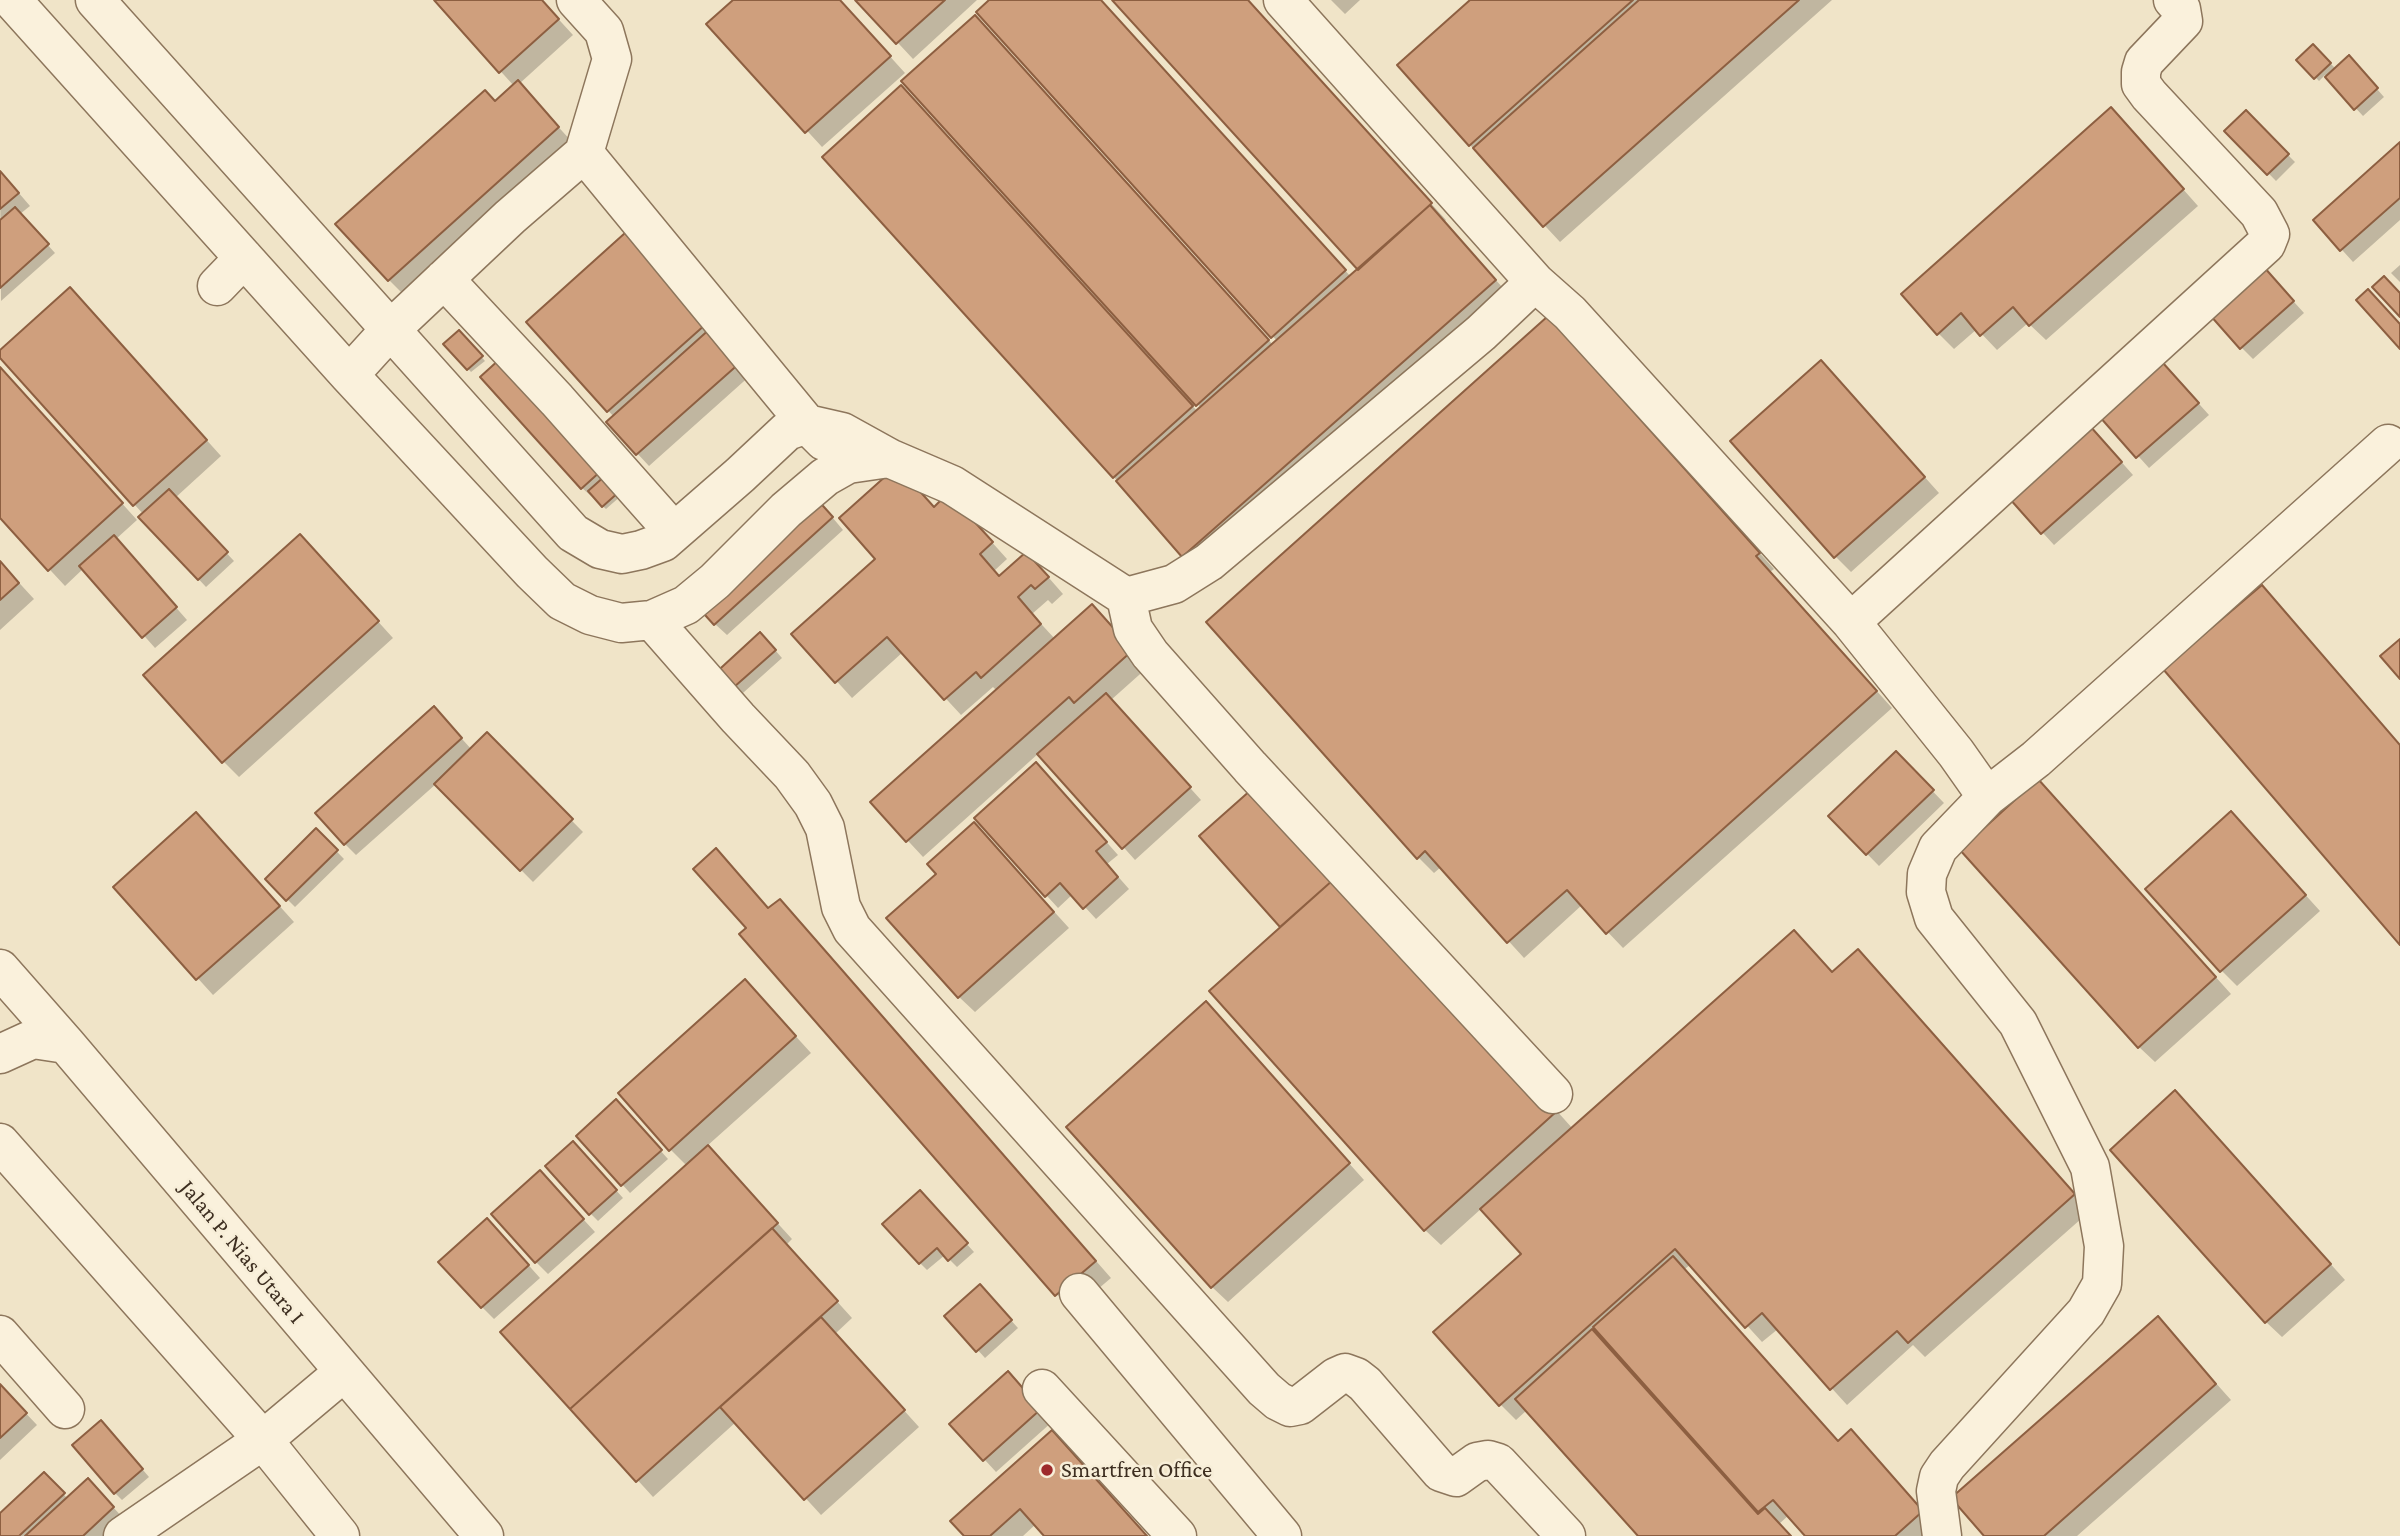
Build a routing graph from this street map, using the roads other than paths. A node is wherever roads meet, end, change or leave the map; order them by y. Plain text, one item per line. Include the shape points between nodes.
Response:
1 (12, 0) edge
2 (94, 0) edge
3 (576, 0) edge
4 (1283, 0) edge
5 (2173, 0) edge
6 (583, 153) junction
7 (244, 258) junction
8 (444, 279) junction
9 (1535, 282) junction
10 (217, 286) dead end
11 (389, 331) junction
12 (349, 375) junction
13 (807, 424) junction
14 (2388, 444) dead end
15 (889, 458) junction
16 (848, 464) junction
17 (674, 532) junction
18 (573, 533) junction
19 (532, 572) junction
20 (1126, 597) junction
21 (653, 620) junction
22 (1851, 622) junction
23 (1987, 797) junction
24 (0, 969) edge
25 (66, 1044) junction
26 (0, 1054) edge
27 (1553, 1094) dead end
28 (0, 1143) edge
29 (1079, 1293) dead end
30 (0, 1335) edge
31 (344, 1372) junction
32 (1042, 1389) dead end
33 (65, 1409) dead end
34 (263, 1440) junction
35 (123, 1536) edge
36 (340, 1536) edge
37 (484, 1536) edge
38 (1177, 1536) edge
39 (1282, 1536) edge
40 (1566, 1536) edge
41 (1942, 1536) edge

1 - 7 street
2 - 11 street
3 - 6 street via 604,31 612,59
4 - 9 street
5 - 22 street via 2183,21 2144,62 2141,84 2259,213 2270,234 2266,244
6 - 8 street
6 - 13 street
7 - 10 street
7 - 12 street
8 - 11 street
8 - 17 street
9 - 20 street via 1481,333 1209,562 1174,584
9 - 22 street via 1570,313
11 - 12 street
11 - 18 street
12 - 19 street
13 - 15 street via 842,432
13 - 16 street
13 - 17 street via 786,431
14 - 23 street via 2036,759
15 - 16 street
15 - 20 street via 953,485
16 - 21 street via 786,510 715,581 685,605
17 - 18 street via 663,542 622,554 600,549
18 - 19 street
19 - 21 street via 562,601 590,615 621,623
20 - 27 street via 1133,628 1150,654
21 - 40 street via 813,804 825,828 841,907 852,929 1264,1389 1290,1407 1300,1405 1336,1377 1345,1373 1356,1377 1441,1472 1456,1477 1477,1462 1497,1463
22 - 23 street
23 - 41 street via 1938,848 1927,874 1926,892 1934,918 2018,1023 2091,1167 2104,1246 2103,1271 2102,1284 2086,1312 1939,1477 1936,1491
24 - 25 street, Jalan P. Nias Utara I
25 - 26 street via 33,1039
25 - 31 street, Jalan P. Nias Utara I
28 - 34 street
29 - 39 street
30 - 33 street
31 - 34 street
31 - 37 street, Jalan P. Nias Utara I
32 - 38 street
34 - 35 street
34 - 36 street

